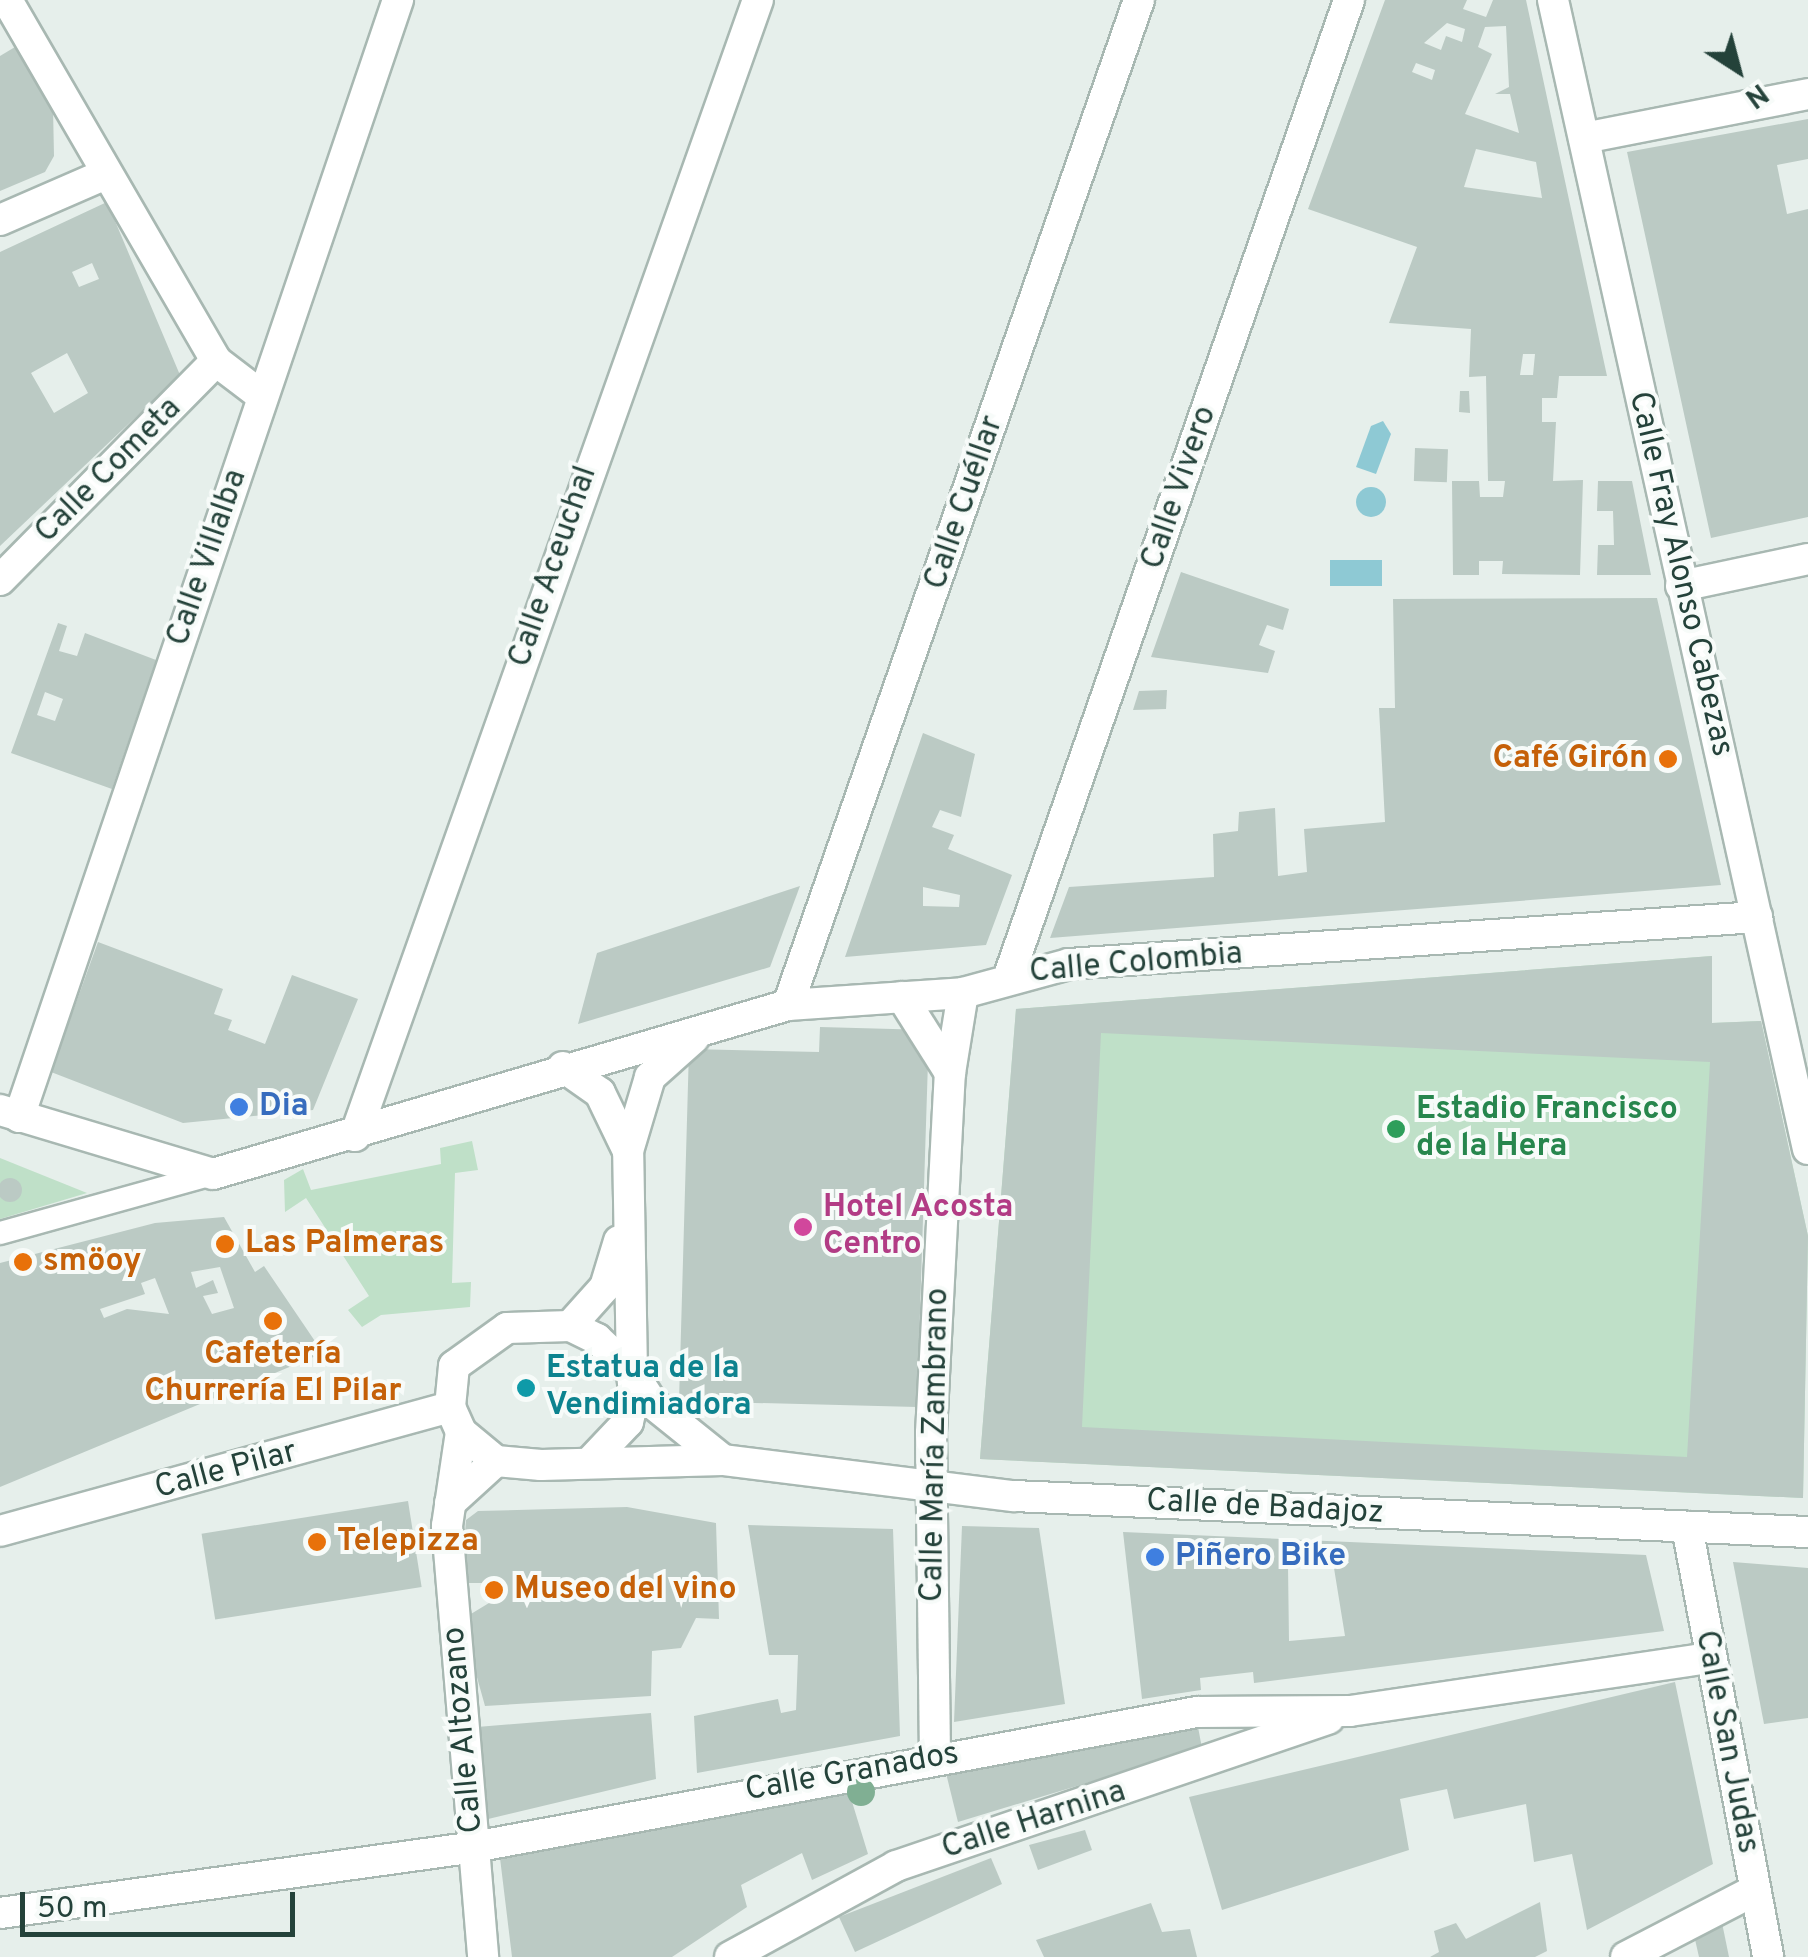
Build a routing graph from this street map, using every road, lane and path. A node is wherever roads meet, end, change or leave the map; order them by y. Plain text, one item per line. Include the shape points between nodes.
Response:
1 (8, 0) edge
2 (398, 0) edge
3 (758, 0) edge
4 (1139, 0) edge
5 (1349, 0) edge
6 (1553, 0) edge
7 (1808, 94) edge
8 (1584, 138) junction
9 (106, 174) junction
10 (0, 220) edge
11 (216, 360) junction
12 (262, 396) junction
13 (1808, 559) edge
14 (0, 580) edge
15 (1682, 586) junction
16 (1758, 917) junction
17 (1009, 976) junction
18 (963, 993) junction
19 (902, 997) junction
20 (788, 1005) junction
21 (700, 1032) junction
22 (563, 1067) junction
23 (950, 1073) junction
24 (10, 1113) edge
25 (356, 1136) junction
26 (1808, 1148) edge
27 (628, 1151) junction
28 (213, 1174) junction
29 (626, 1219) junction
30 (0, 1234) edge
31 (570, 1326) junction
32 (632, 1372) junction
33 (456, 1420) junction
34 (724, 1460) junction
35 (496, 1461) junction
36 (590, 1462) junction
37 (930, 1488) junction
38 (450, 1503) junction
39 (1687, 1527) junction
40 (0, 1531) edge
41 (1808, 1532) edge
42 (1707, 1658) junction
43 (1350, 1711) junction
44 (935, 1758) junction
45 (474, 1847) junction
46 (1756, 1890) junction
47 (0, 1913) edge
48 (482, 1957) edge
49 (730, 1957) edge
50 (1626, 1957) edge
51 (1768, 1957) edge

1 - 9 street
2 - 12 street, Calle Villalba
3 - 25 street, Calle Aceuchal
4 - 20 street, Calle Cuéllar
5 - 17 street, Calle Vivero
6 - 8 street, Calle Fray Alonso Cabezas
7 - 8 street
8 - 15 street, Calle Fray Alonso Cabezas
9 - 10 street
9 - 11 street
11 - 12 street
11 - 14 street, Calle Cometa
12 - 24 street, Calle Villalba
13 - 15 street
15 - 16 street, Calle Fray Alonso Cabezas
16 - 17 street, Calle Colombia
16 - 26 street, Calle Fray Alonso Cabezas
17 - 18 street, Calle Colombia
18 - 19 street, Calle Colombia
18 - 23 street, Calle María Zambrano
19 - 20 street, Calle Colombia
19 - 23 street
20 - 21 street, Calle Colombia
21 - 22 street, Calle Colombia
21 - 27 street via 650,1077
22 - 25 street, Calle Colombia
22 - 27 street via 600,1093
23 - 37 street, Calle María Zambrano
24 - 28 street
25 - 28 street, Calle Colombia
27 - 29 street
28 - 30 street
29 - 31 street via 605,1287
29 - 32 street
31 - 32 street
31 - 33 street via 507,1328 475,1344 454,1366
32 - 34 street via 652,1403
32 - 36 street via 628,1422
33 - 35 street
33 - 38 street, Calle Altozano
33 - 40 street, Calle Pilar
34 - 36 street, Calle de Badajoz
34 - 37 street, Calle de Badajoz
35 - 36 street, Calle de Badajoz
35 - 38 street
37 - 39 street, Calle de Badajoz
37 - 44 street, Calle María Zambrano
38 - 45 street, Calle Altozano
39 - 41 street, Calle de Badajoz
39 - 42 street, Calle San Judas
42 - 43 street, Calle Granados
42 - 46 street, Calle San Judas
43 - 44 street, Calle Granados via 1197,1712
43 - 49 street, Calle Harnina via 896,1866
44 - 45 street, Calle Granados
45 - 47 street, Calle Granados
45 - 48 street, Calle Altozano
46 - 50 street
46 - 51 street, Calle San Judas

